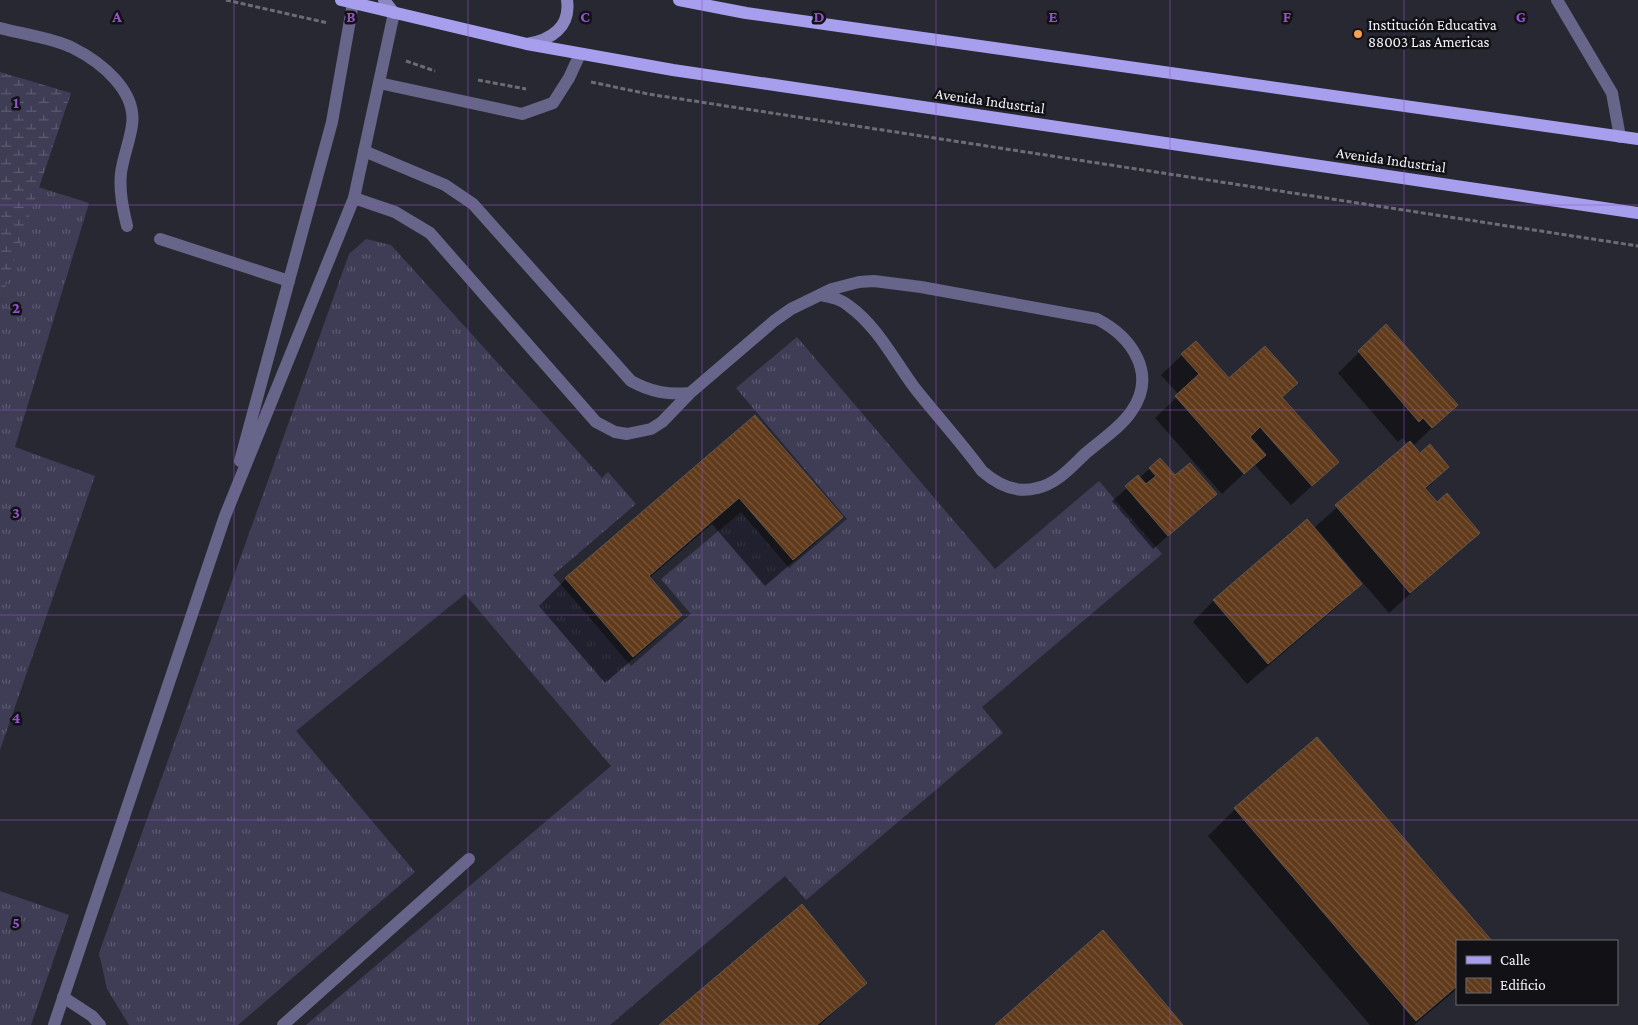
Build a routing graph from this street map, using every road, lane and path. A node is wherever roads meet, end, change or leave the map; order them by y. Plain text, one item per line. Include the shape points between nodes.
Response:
1 (226, 0) edge
2 (384, 0) edge
3 (567, 0) edge
4 (679, 0) edge
5 (1556, 0) edge
6 (347, 1) edge
7 (394, 13) junction
8 (0, 28) edge
9 (348, 29) junction
10 (387, 40) junction
11 (527, 44) junction
12 (580, 54) junction
13 (444, 74) dead end
14 (569, 78) junction
15 (472, 79) dead end
16 (379, 83) junction
17 (529, 89) dead end
18 (1620, 137) junction
19 (1638, 139) edge
20 (364, 151) junction
21 (354, 198) junction
22 (1638, 213) edge
23 (127, 226) dead end
24 (160, 239) dead end
25 (1638, 246) edge
26 (288, 281) junction
27 (821, 295) junction
28 (690, 393) junction
29 (225, 516) junction
30 (469, 859) dead end
31 (63, 996) junction
32 (54, 1025) edge
33 (100, 1025) edge
34 (283, 1025) edge

1 - 9 path
2 - 7 main road
3 - 11 main road via 564,23 557,32
4 - 18 main road via 746,13
5 - 18 street via 1612,93
6 - 7 main road, Avenida Industrial
6 - 9 street
7 - 10 street
7 - 11 main road, Avenida Industrial
8 - 23 street via 72,48 104,68 133,107 121,174
9 - 26 street via 332,122
10 - 13 path via 396,43 406,61
10 - 16 street
11 - 12 main road, Avenida Industrial
12 - 14 street
12 - 22 main road, Avenida Industrial via 746,82
14 - 16 street via 553,103 522,114
14 - 25 path via 648,94 1036,155
15 - 17 path
16 - 20 street
18 - 19 main road
20 - 21 street
20 - 28 street via 445,185 473,204 631,382 657,392
21 - 28 street via 395,212 430,233 596,422 605,428 627,434 651,429
21 - 29 street
24 - 26 street
26 - 29 street
27 - 27 street via 849,305 876,332 914,386 982,471 1008,488 1022,490 1050,484 1122,422 1137,401 1142,376 1134,348 1097,319 874,281 843,285
27 - 28 street via 774,321
29 - 31 street
30 - 34 street
31 - 32 street
31 - 33 street

